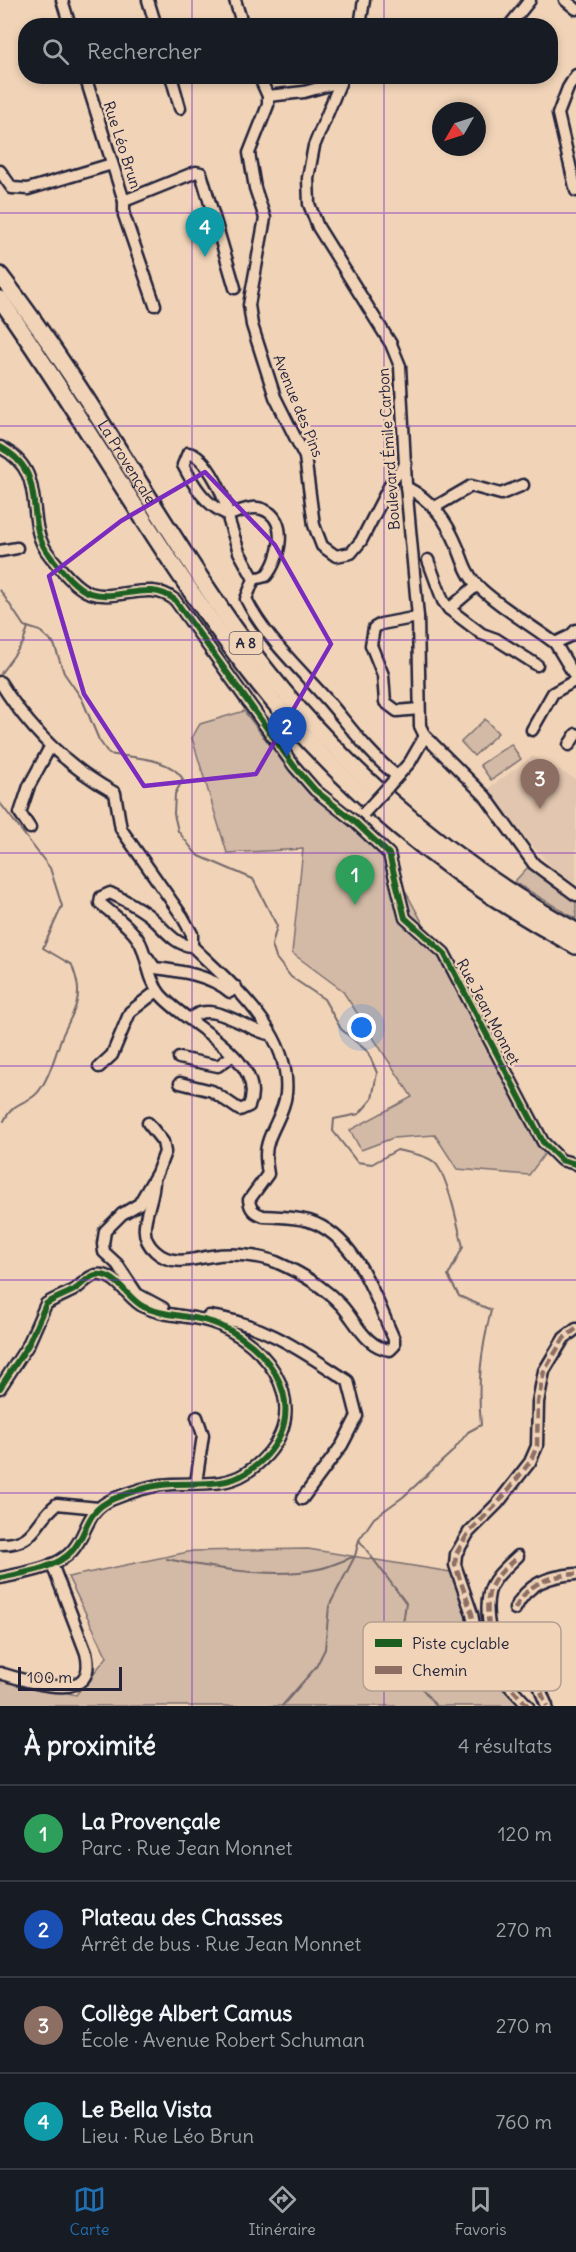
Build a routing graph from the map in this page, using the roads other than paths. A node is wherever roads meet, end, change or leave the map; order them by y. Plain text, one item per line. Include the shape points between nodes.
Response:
1 (62, 0) edge
2 (148, 0) edge
3 (236, 0) edge
4 (364, 0) edge
5 (530, 0) edge
6 (566, 0) edge
7 (576, 9) edge
8 (68, 18) edge
9 (154, 18) edge
10 (241, 18) edge
11 (361, 18) edge
12 (515, 18) edge
13 (576, 75) edge
14 (87, 84) edge
15 (173, 84) edge
16 (263, 84) edge
17 (327, 84) edge
18 (339, 84) edge
19 (268, 96) junction
20 (180, 108) dead end
21 (112, 164) junction
22 (0, 171) edge
23 (576, 191) edge
24 (124, 201) junction
25 (0, 275) edge
26 (235, 288) dead end
27 (0, 299) edge
28 (155, 305) dead end
29 (0, 447) edge
30 (406, 465) junction
31 (523, 485) dead end
32 (406, 487) junction
33 (407, 502) junction
34 (435, 507) junction
35 (229, 515) junction
36 (17, 548) dead end
37 (0, 550) edge
38 (428, 560) dead end
39 (254, 579) junction
40 (477, 585) junction
41 (449, 609) junction
42 (418, 617) junction
43 (576, 630) edge
44 (555, 643) junction
45 (537, 665) dead end
46 (576, 679) edge
47 (0, 682) edge
48 (418, 709) junction
49 (532, 730) dead end
50 (576, 734) edge
51 (426, 736) junction
52 (569, 745) dead end
53 (50, 747) junction
54 (397, 776) junction
55 (354, 821) junction
56 (30, 828) dead end
57 (576, 895) edge
58 (576, 931) edge
59 (192, 946) junction
60 (576, 946) edge
61 (143, 951) junction
62 (236, 987) junction
63 (157, 991) junction
64 (190, 1019) junction
65 (270, 1034) junction
66 (232, 1056) junction
67 (179, 1058) dead end
68 (99, 1067) dead end
69 (180, 1083) dead end
70 (148, 1123) dead end
71 (576, 1164) edge
72 (154, 1179) junction
73 (167, 1313) junction
74 (199, 1318) junction
75 (576, 1329) edge
76 (0, 1388) edge
77 (197, 1418) dead end
78 (196, 1483) junction
79 (302, 1498) dead end
80 (98, 1508) junction
81 (0, 1544) edge
82 (518, 1556) dead end
83 (52, 1564) junction
84 (576, 1574) edge
85 (0, 1578) edge
86 (515, 1609) dead end
87 (473, 1622) edge
88 (490, 1622) edge
89 (0, 1673) edge
90 (514, 1691) edge
91 (540, 1691) edge
92 (528, 1706) edge
93 (547, 1706) edge

1 - 8 street
2 - 9 street
3 - 10 street
4 - 11 street
5 - 12 street
6 - 7 street
13 - 23 street via 558,114
14 - 21 street, Rue Léo Brun
15 - 20 street
16 - 19 street
17 - 19 street via 304,92
18 - 30 street, Boulevard Émile Carbon via 314,146 308,178 309,204 318,227 392,344 400,366
19 - 30 street, Avenue des Pins via 267,113 249,153 265,219 249,305 275,397 305,457 314,525 322,546 336,556 351,553 393,479
21 - 22 street via 28,189 12,188
21 - 24 street, Rue Léo Brun
24 - 26 street, Rue Léo Brun via 201,173
24 - 28 street via 124,214
25 - 58 highway, La Provençale / A 8 via 231,623 302,713 349,764 437,840 485,876
27 - 60 highway, La Provençale / A 8 via 218,630 292,724 340,774 429,852 540,927
29 - 55 street, Rue Jean Monnet via 18,460 31,480 40,540 75,583 90,593 154,590 175,600 287,758 310,785
30 - 32 street, Boulevard Émile Carbon
31 - 34 street via 501,494 471,486
32 - 33 street, Boulevard Émile Carbon
32 - 34 street
33 - 34 street via 420,501
33 - 42 street, Boulevard Émile Carbon
34 - 40 street
35 - 35 street via 216,510 196,489 183,465 188,453 196,454 224,493
35 - 39 street via 239,552
35 - 39 street via 263,509 275,522 280,552 266,576
36 - 37 street
38 - 41 street
39 - 54 street via 246,599 265,631 359,740
40 - 41 street
40 - 44 street
41 - 45 street
42 - 48 street, Boulevard Émile Carbon
42 - 48 street via 374,628 371,645 383,675 385,702 397,711
43 - 44 street
44 - 46 street
46 - 49 street via 553,693
47 - 53 street
48 - 51 street, Boulevard Émile Carbon
50 - 52 street
51 - 54 street
51 - 57 street via 485,796 534,864
53 - 56 street via 20,813
53 - 59 street via 115,793 120,829 182,916 192,934
54 - 55 street, bridge
55 - 71 street, Rue Jean Monnet via 389,854 405,918 444,953 543,1142 561,1161
59 - 61 street via 183,945 145,912 122,899 110,893 101,897 100,903 128,929
59 - 62 street
61 - 62 street via 155,968 188,973 230,992
61 - 63 street
62 - 65 street
63 - 64 street
63 - 68 street via 130,1012 112,1055
64 - 65 street via 199,1013 221,1014 260,1034
64 - 66 street
65 - 72 street via 283,1065 286,1092 281,1117 268,1145 268,1174 249,1200 250,1206 263,1216 314,1223 338,1240 368,1281 394,1346 390,1350 373,1344 326,1292 272,1261 224,1256 175,1260 156,1252 143,1227
66 - 67 street via 218,1066
66 - 69 street via 253,1085 249,1106 240,1110 212,1091
70 - 72 street via 164,1142 165,1152
72 - 73 street via 139,1204 105,1232 103,1244 104,1252 137,1294
73 - 74 street
73 - 76 street via 143,1307 114,1280 94,1275 75,1290 46,1304 28,1345
74 - 78 street via 231,1331 261,1357 279,1380 287,1407 279,1437 252,1468 226,1481
74 - 79 street via 233,1319 282,1337 348,1381 357,1416 342,1445
75 - 87 street via 564,1338 544,1371 538,1402 537,1446 530,1462 469,1532 456,1554 455,1565
77 - 78 street via 203,1435
78 - 80 street via 159,1485
80 - 81 street via 57,1504 28,1538
80 - 83 street via 73,1550
82 - 88 street via 498,1574 489,1594
83 - 85 street
83 - 89 street via 86,1653 87,1674 83,1683 76,1690 62,1691
84 - 86 street via 549,1576 522,1594
90 - 92 street
91 - 93 street

